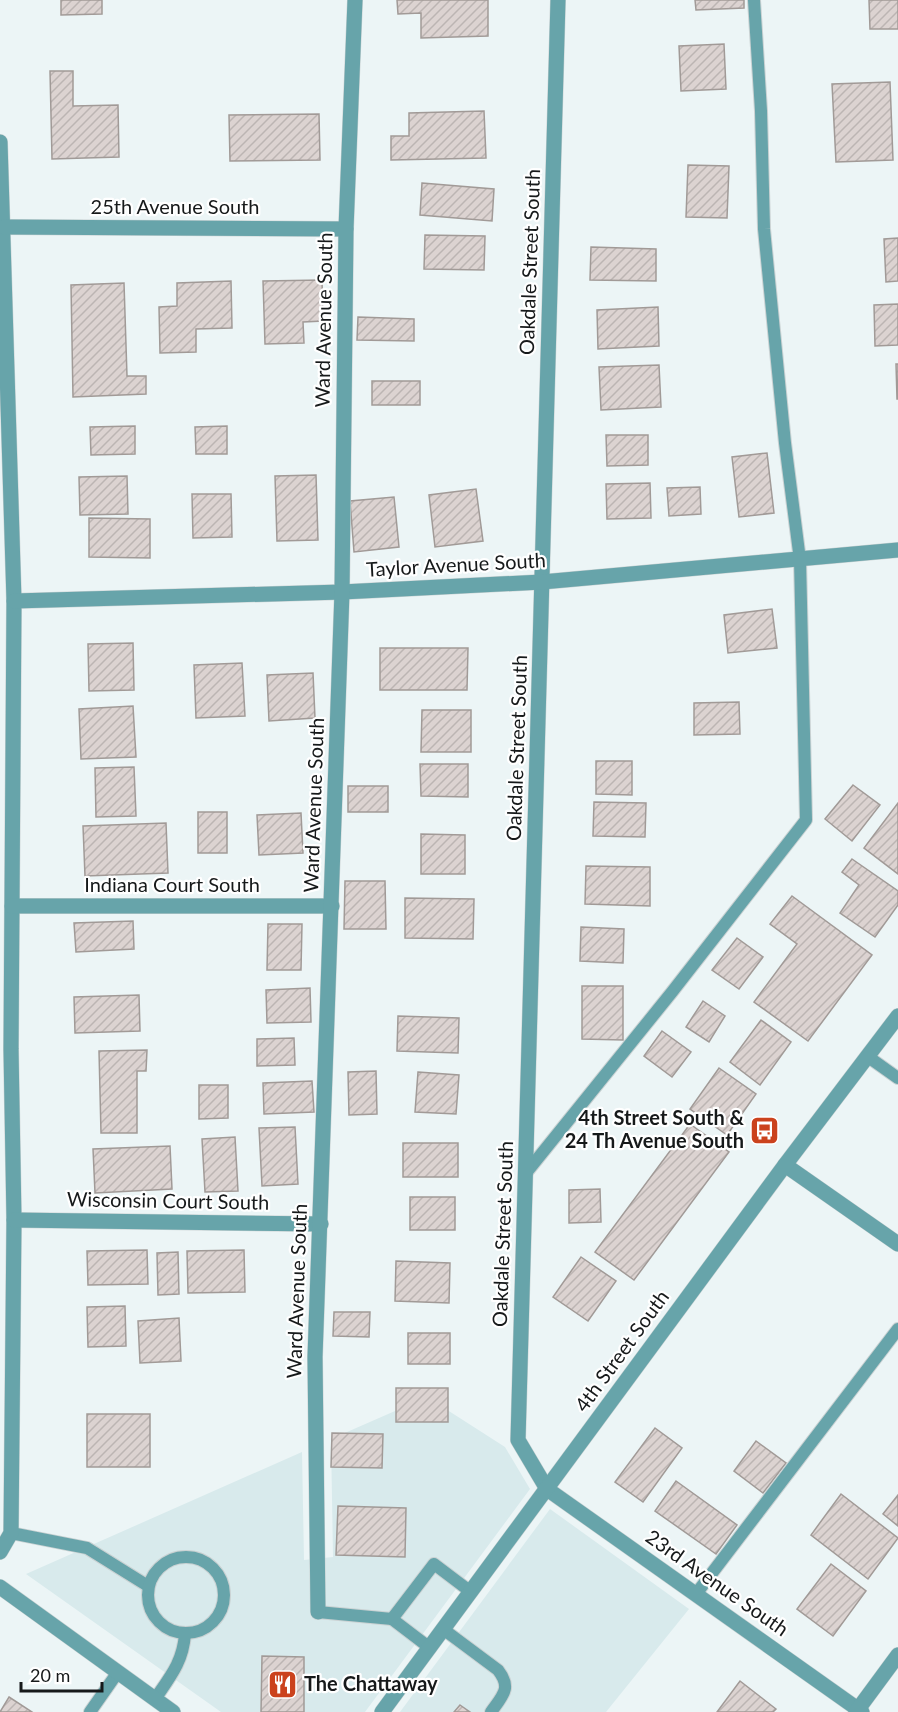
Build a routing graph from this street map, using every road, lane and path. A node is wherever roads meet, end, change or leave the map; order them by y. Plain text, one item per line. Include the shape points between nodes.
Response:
1 (355, 0) edge
2 (558, 0) edge
3 (754, 0) edge
4 (0, 142) edge
5 (4, 227) junction
6 (345, 229) junction
7 (898, 550) edge
8 (6, 558) edge
9 (800, 560) junction
10 (542, 582) junction
11 (342, 592) junction
12 (14, 601) junction
13 (12, 906) junction
14 (332, 906) junction
15 (898, 1016) edge
16 (5, 1049) edge
17 (867, 1056) junction
18 (898, 1078) edge
19 (785, 1165) junction
20 (526, 1173) junction
21 (14, 1220) junction
22 (321, 1224) junction
23 (898, 1244) edge
24 (898, 1329) edge
25 (547, 1489) junction
26 (11, 1533) junction
27 (0, 1552) edge
28 (148, 1586) junction
29 (0, 1587) edge
30 (471, 1592) junction
31 (696, 1594) junction
32 (318, 1612) joint
33 (392, 1619) junction
34 (443, 1629) junction
35 (185, 1634) junction
36 (430, 1648) junction
37 (898, 1655) edge
38 (118, 1672) junction
39 (155, 1699) junction
40 (859, 1711) edge
41 (90, 1712) edge
42 (173, 1712) edge
43 (382, 1712) edge
44 (491, 1712) edge

1 - 6 street, Ward Avenue South
2 - 10 street, Oakdale Street South
3 - 9 lane via 764,229
4 - 5 street
5 - 6 street, 25th Avenue South
5 - 8 street
6 - 11 street, Ward Avenue South
7 - 9 street, Taylor Avenue South
8 - 12 street
9 - 10 street, Taylor Avenue South
9 - 20 lane via 806,820
10 - 11 street, Taylor Avenue South
10 - 20 street, Oakdale Street South
11 - 12 street, Taylor Avenue South
11 - 14 street, Ward Avenue South
12 - 13 street
13 - 14 street, Indiana Court South
13 - 16 street
14 - 22 street, Ward Avenue South
15 - 17 street, 4th Street South
16 - 21 street
17 - 18 lane
17 - 19 street, 4th Street South
19 - 23 street
19 - 25 street, 4th Street South
20 - 25 street, Oakdale Street South via 518,1440
21 - 22 street, Wisconsin Court South
21 - 26 street
22 - 32 street, Ward Avenue South via 315,1357
24 - 31 lane
25 - 30 street, 4th Street South
25 - 31 street, 23rd Avenue South
26 - 27 street
26 - 28 lane via 87,1548
28 - 35 lane via 148,1605 153,1616 172,1632
28 - 35 lane via 157,1570 178,1557 197,1559 213,1569 224,1592 218,1616 203,1629
29 - 38 street
30 - 33 lane via 434,1564
30 - 34 street, 4th Street South
31 - 40 street, 23rd Avenue South
32 - 33 lane
33 - 36 lane
34 - 36 street, 4th Street South
34 - 44 lane via 505,1679 505,1691
35 - 39 lane via 179,1664
36 - 43 street, 4th Street South
37 - 40 street
38 - 39 street
38 - 41 lane
39 - 42 street

